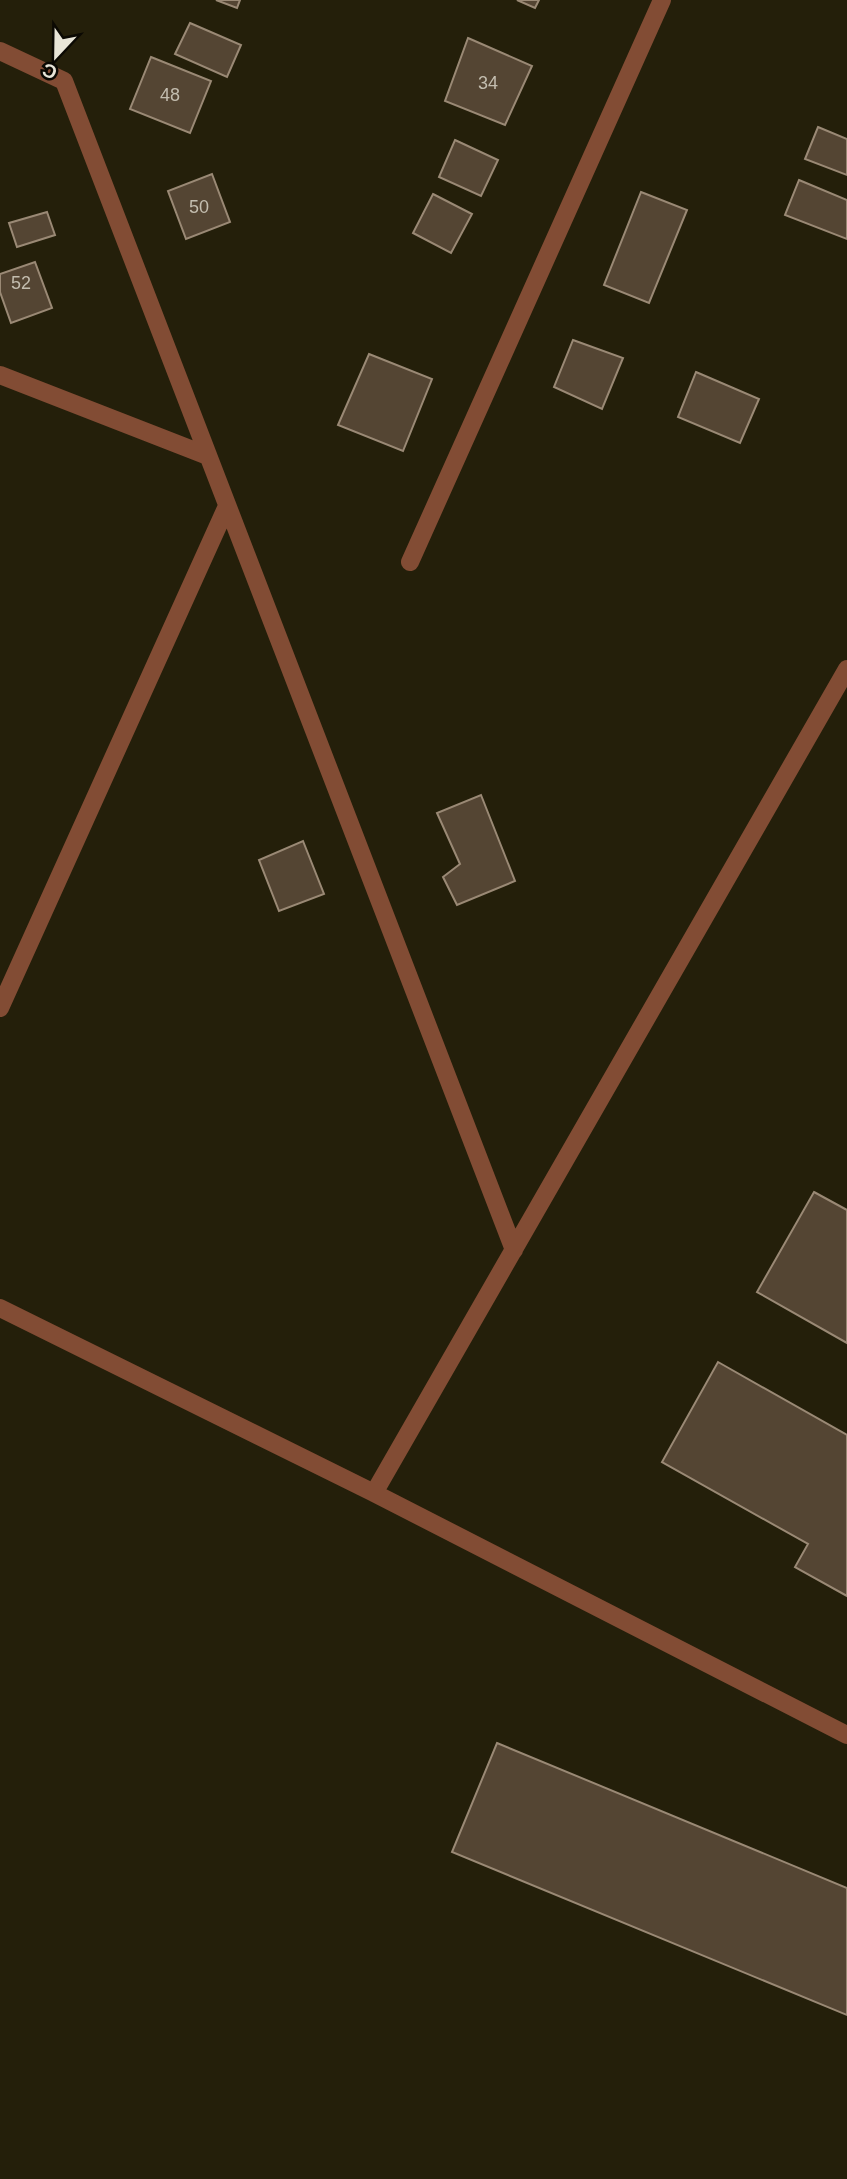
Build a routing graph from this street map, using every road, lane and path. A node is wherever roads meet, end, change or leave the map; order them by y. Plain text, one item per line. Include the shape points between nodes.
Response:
1 (662, 0) edge
2 (0, 51) edge
3 (0, 375) edge
4 (208, 456) junction
5 (228, 506) junction
6 (410, 562) dead end
7 (847, 668) edge
8 (0, 1008) edge
9 (514, 1250) junction
10 (0, 1308) edge
11 (374, 1493) junction
12 (847, 1735) edge

1 - 6 street
2 - 4 street via 64,81
3 - 4 street
4 - 5 street
5 - 8 street
5 - 9 street
7 - 9 street
9 - 11 street
10 - 11 street
11 - 12 street

